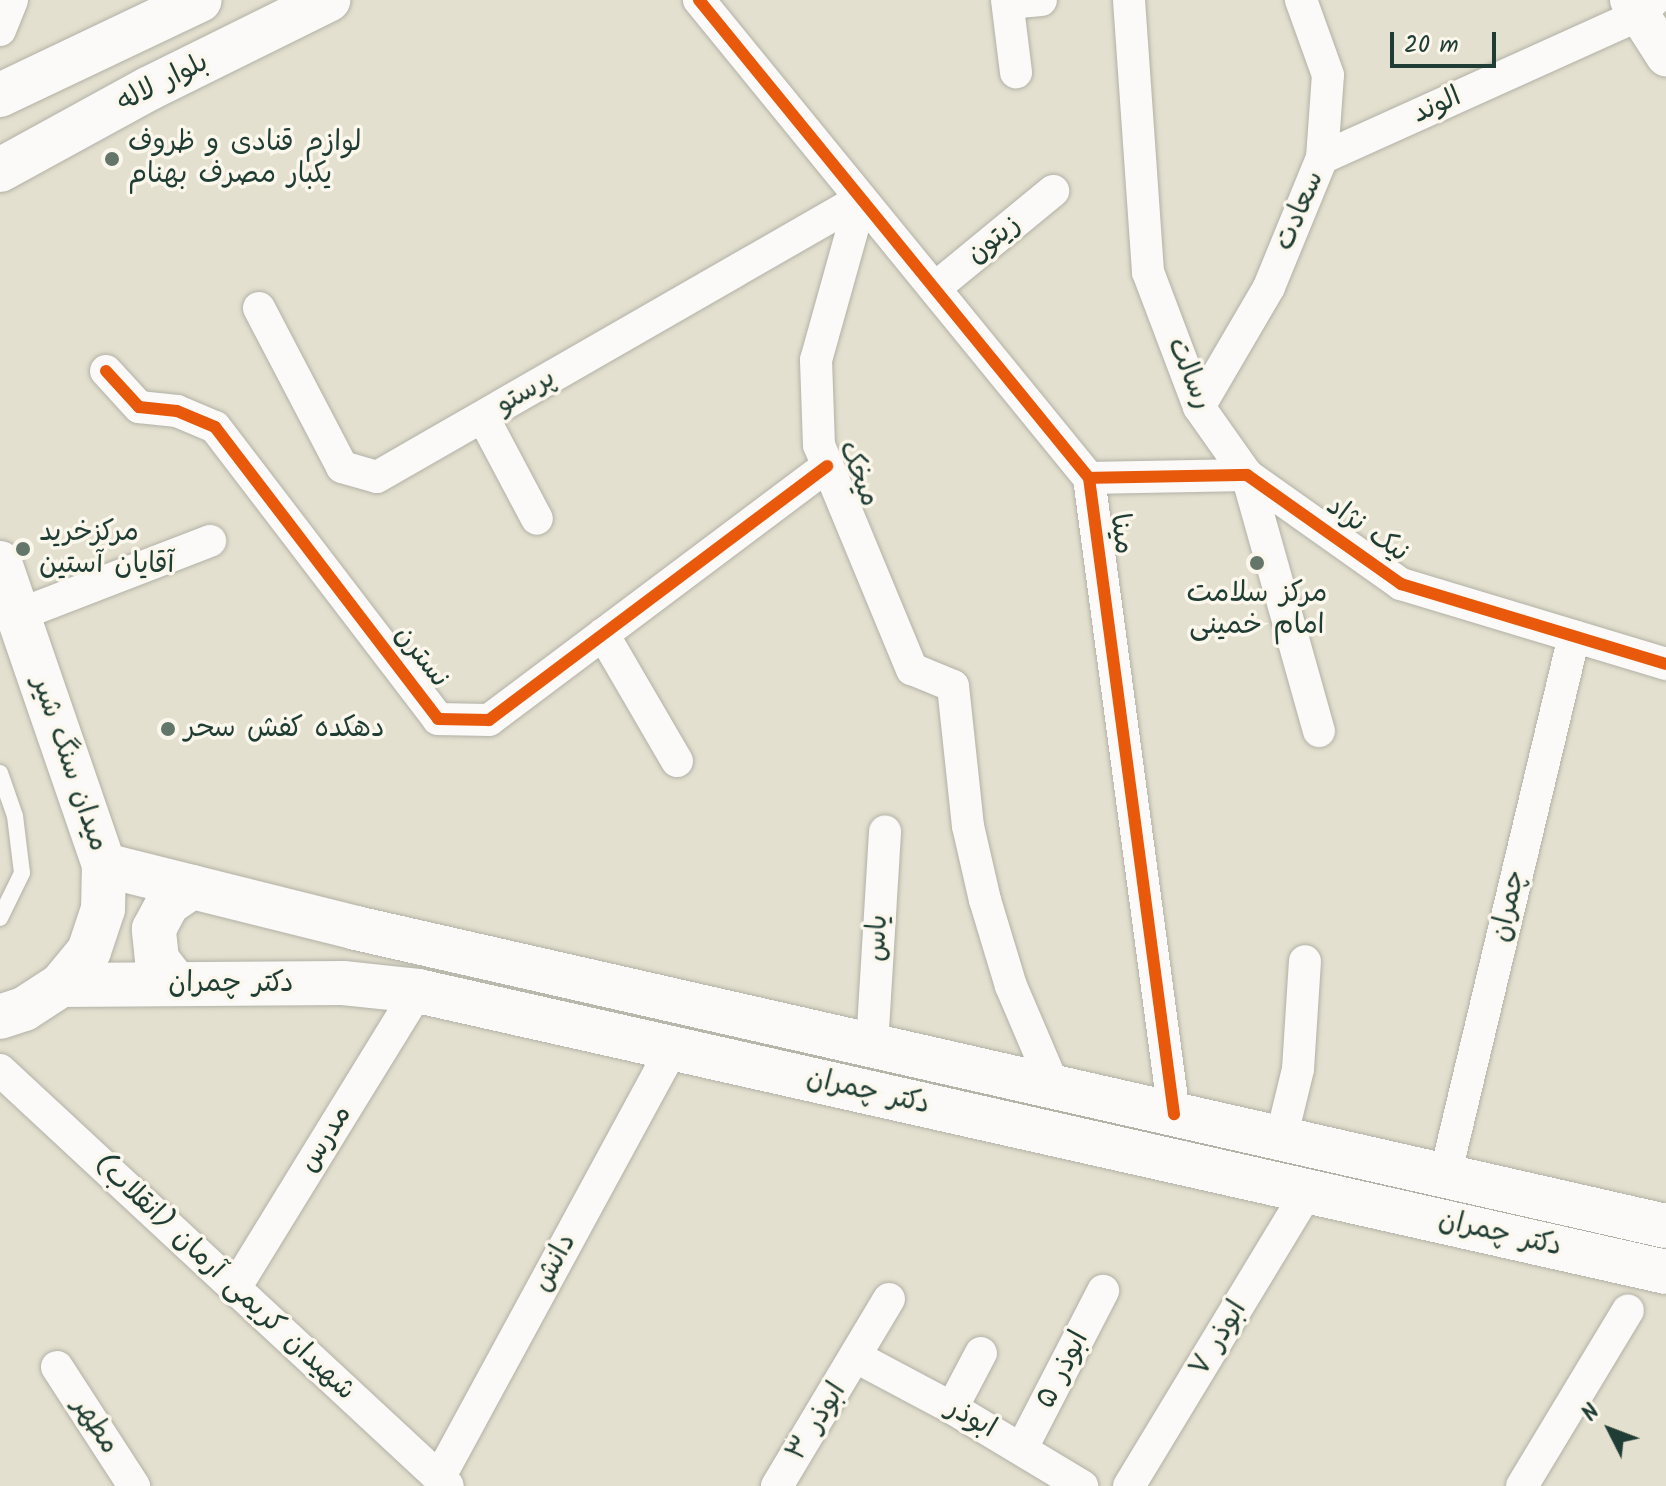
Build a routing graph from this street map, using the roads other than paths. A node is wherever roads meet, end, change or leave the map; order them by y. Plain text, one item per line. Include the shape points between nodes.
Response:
1 (200, 0) edge
2 (328, 0) edge
3 (699, 0) edge
4 (1041, 0) edge
5 (1129, 0) edge
6 (1301, 0) edge
7 (1007, 2) edge
8 (1641, 5) edge
9 (1666, 56) edge
10 (1016, 72) dead end
11 (0, 95) edge
12 (1322, 158) junction
13 (0, 170) edge
14 (1053, 191) dead end
15 (861, 199) junction
16 (935, 288) junction
17 (259, 308) dead end
18 (106, 371) dead end
19 (1199, 407) junction
20 (483, 417) junction
21 (827, 466) junction
22 (1247, 475) junction
23 (1089, 478) junction
24 (537, 519) dead end
25 (210, 541) dead end
26 (0, 563) edge
27 (18, 615) junction
28 (603, 634) junction
29 (1574, 636) junction
30 (1666, 664) edge
31 (1319, 731) dead end
32 (677, 761) dead end
33 (0, 773) edge
34 (885, 831) dead end
35 (104, 865) junction
36 (192, 887) junction
37 (0, 918) edge
38 (1305, 961) dead end
39 (176, 984) junction
40 (61, 985) junction
41 (418, 991) junction
42 (0, 1017) edge
43 (872, 1045) junction
44 (672, 1048) junction
45 (0, 1070) edge
46 (1054, 1087) junction
47 (1174, 1114) junction
48 (1281, 1139) junction
49 (1445, 1176) junction
50 (1308, 1191) junction
51 (1666, 1226) edge
52 (1666, 1272) edge
53 (235, 1288) junction
54 (1103, 1291) dead end
55 (889, 1299) dead end
56 (1628, 1310) dead end
57 (981, 1353) dead end
58 (856, 1357) junction
59 (57, 1367) dead end
60 (952, 1408) junction
61 (1022, 1448) junction
62 (443, 1482) edge
63 (1073, 1483) edge
64 (134, 1486) edge
65 (777, 1486) edge
66 (1129, 1486) edge
67 (1522, 1486) edge

1 - 11 main road, بلوار لاله
2 - 13 main road, بلوار لاله
3 - 15 street, مینا
4 - 7 street
5 - 19 street, رسالت via 1148,272
6 - 12 street, سعادت via 1328,75
7 - 10 street
8 - 9 street
8 - 12 street, الوند
12 - 19 street, سعادت via 1269,287
14 - 16 street, زیتون
15 - 16 street, مینا
15 - 20 street, پرستو
15 - 21 street, میخک via 816,360 819,445
16 - 23 street, مینا
17 - 20 street, پرستو via 342,467 377,477
18 - 28 street, نسترن via 139,407 177,411 215,427 438,719 489,720
19 - 22 street, رسالت
20 - 24 street
21 - 28 street, نسترن
21 - 46 street, میخک via 912,669 953,686 968,826 985,900 1011,986
22 - 23 street
22 - 29 street, نیک نژاد via 1401,584
22 - 31 street, رسالت
23 - 47 street, مینا
25 - 27 street
26 - 27 main road, میدان سنگ شیر
27 - 35 main road, میدان سنگ شیر
28 - 32 street
29 - 30 street, نیک نژاد
29 - 49 street, چمران
33 - 37 lane via 15,816 22,873
34 - 43 street, یاس
35 - 36 main road, دکتر چمران
35 - 40 main road, میدان سنگ شیر via 103,909 89,951
36 - 39 main road via 168,903 154,929 157,960
36 - 43 main road, دکتر چمران
38 - 48 street via 1298,1069
39 - 40 main road, دکتر چمران
39 - 41 main road, دکتر چمران via 343,983
40 - 42 main road, میدان سنگ شیر via 24,1009
41 - 44 main road, دکتر چمران
41 - 53 street, مدرس
43 - 46 main road, دکتر چمران
44 - 50 main road, دکتر چمران
44 - 62 street, دانش
45 - 53 street, شهیدان کریمی آرمان (انقلاب)
46 - 47 main road, دکتر چمران
47 - 48 main road, دکتر چمران
48 - 49 main road, دکتر چمران
49 - 51 main road, دکتر چمران
50 - 52 main road, دکتر چمران
50 - 66 street, ابوذر ۷
53 - 62 street, شهیدان کریمی آرمان (انقلاب)
54 - 61 street, ابوذر ۵
55 - 58 street, ابوذر ۳
56 - 67 street
57 - 60 street
58 - 60 street, ابوذر
58 - 65 street, ابوذر ۳
59 - 64 street, مطهر
60 - 61 street, ابوذر
61 - 63 street, ابوذر

